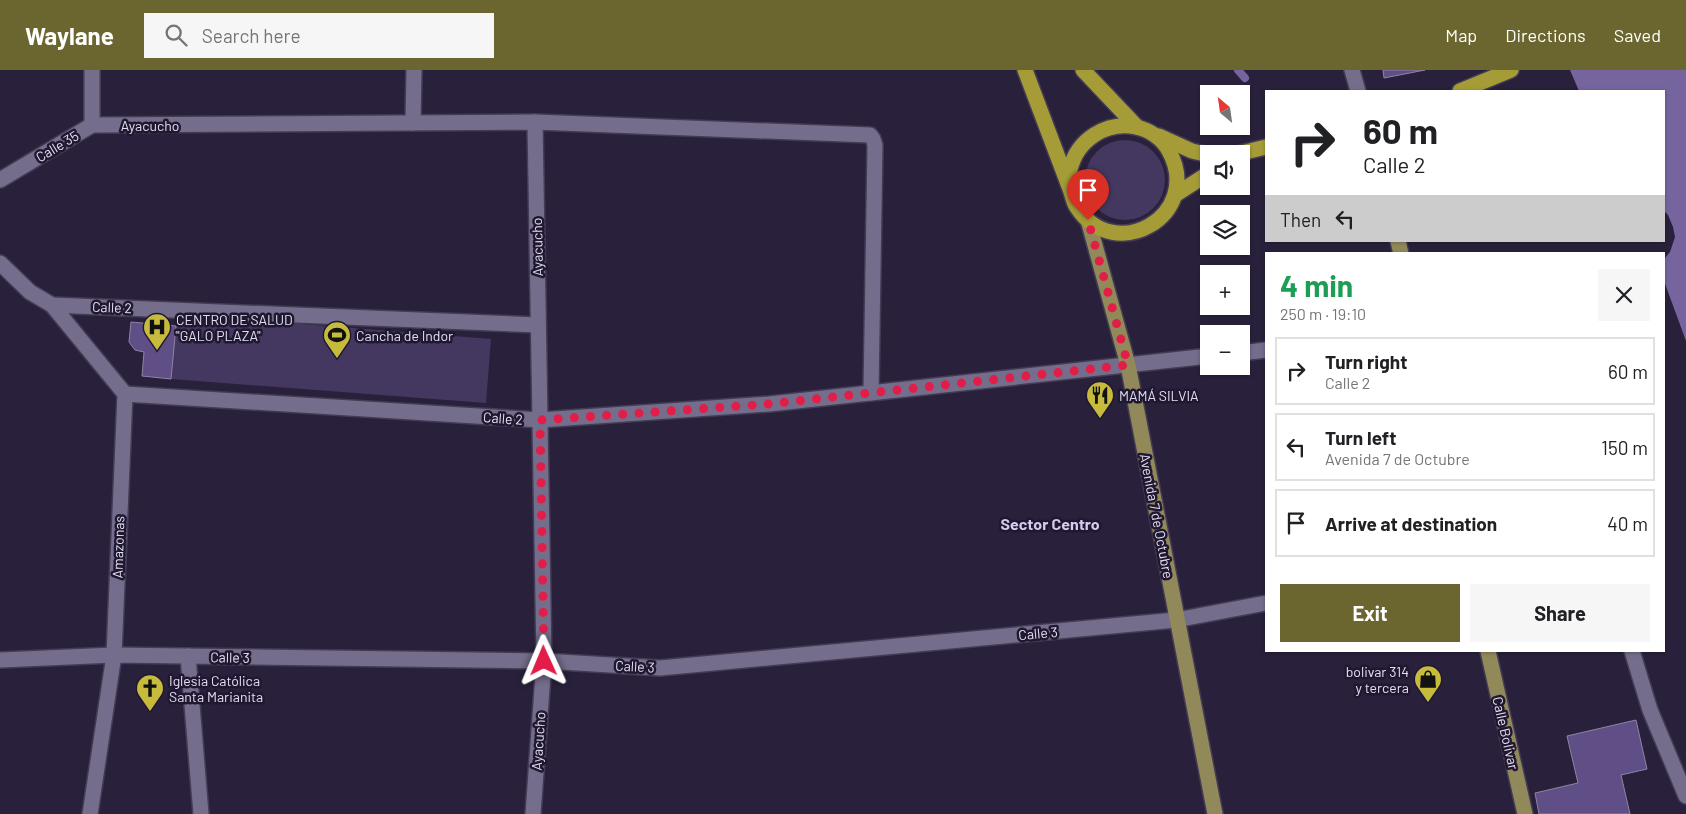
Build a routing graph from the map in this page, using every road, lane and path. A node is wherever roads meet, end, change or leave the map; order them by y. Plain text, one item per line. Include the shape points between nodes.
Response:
1 (92, 70) edge
2 (414, 70) edge
3 (1025, 70) edge
4 (1083, 70) edge
5 (1352, 70) edge
6 (1511, 70) edge
7 (1358, 90) edge
8 (1462, 90) edge
9 (413, 122) junction
10 (535, 122) junction
11 (92, 125) junction
12 (1137, 127) junction
13 (1153, 134) junction
14 (1265, 147) edge
15 (1250, 151) edge
16 (1200, 153) edge
17 (1250, 154) edge
18 (1200, 178) edge
19 (0, 180) edge
20 (1070, 188) junction
21 (1175, 195) junction
22 (1088, 220) junction
23 (0, 263) edge
24 (52, 305) junction
25 (538, 325) junction
26 (1265, 350) edge
27 (1250, 352) edge
28 (1200, 357) edge
29 (1128, 365) junction
30 (871, 393) junction
31 (125, 394) junction
32 (540, 420) junction
33 (1265, 604) edge
34 (1176, 620) junction
35 (1488, 652) edge
36 (1632, 652) edge
37 (114, 655) junction
38 (188, 656) junction
39 (0, 660) edge
40 (544, 661) junction
41 (1686, 796) edge
42 (90, 814) edge
43 (200, 814) edge
44 (533, 814) edge
45 (1215, 814) edge
46 (1524, 814) edge

1 - 11 street, Calle 35
2 - 9 street
3 - 20 highway
4 - 12 highway
5 - 7 street
6 - 8 highway
9 - 10 street, Ayacucho
9 - 11 street, Ayacucho
10 - 25 street, Ayacucho
10 - 30 street via 870,135 875,145
11 - 19 street, Calle 35
12 - 13 highway
12 - 20 highway via 1120,126 1088,138 1076,153 1070,170
13 - 16 highway
13 - 21 highway via 1175,161 1178,178
14 - 15 highway
14 - 17 highway
18 - 21 highway
20 - 22 highway via 1076,206
21 - 22 highway via 1168,211 1140,231 1122,234 1103,230
22 - 29 main road, Avenida 7 de Octubre
23 - 24 street, Calle 2 via 30,292
24 - 25 street, Calle 2
24 - 31 street
25 - 32 street, Ayacucho
26 - 27 street
28 - 29 street, Calle 2
29 - 30 street, Calle 2
29 - 34 main road, Avenida 7 de Octubre
30 - 32 street, Calle 2 via 769,404
31 - 32 street, Calle 2
31 - 37 street, Amazonas
32 - 40 street, Ayacucho
33 - 34 street, Calle 3
34 - 40 street, Calle 3 via 660,668
34 - 45 main road, Avenida 7 de Octubre
35 - 46 main road, Calle Bolivar
36 - 41 street via 1650,710
37 - 38 street, Calle 3
37 - 39 street, Calle 3
37 - 42 street, Amazonas
38 - 40 street, Calle 3
38 - 43 street
40 - 44 street, Ayacucho

